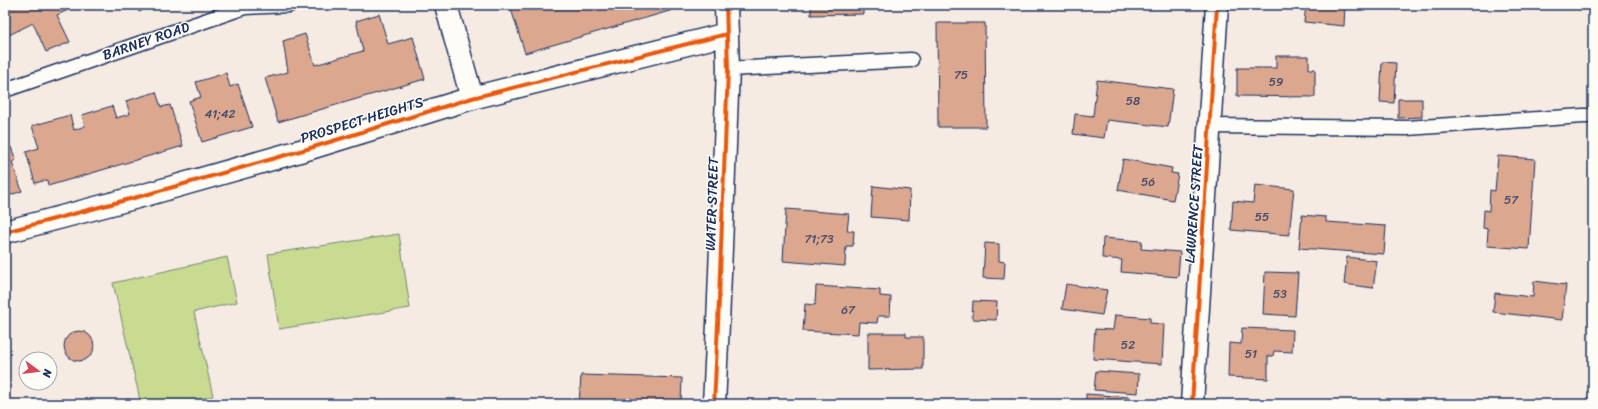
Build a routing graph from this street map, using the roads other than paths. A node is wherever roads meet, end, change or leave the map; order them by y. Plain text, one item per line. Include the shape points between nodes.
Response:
1 (289, 5) edge
2 (446, 5) edge
3 (726, 5) edge
4 (1217, 5) edge
5 (727, 34) junction
6 (911, 60) dead end
7 (728, 69) junction
8 (5, 90) edge
9 (472, 98) junction
10 (1593, 116) edge
11 (1210, 126) junction
12 (5, 232) edge
13 (714, 404) edge
14 (1192, 404) edge

1 - 8 lane, BARNEY ROAD via 245,7
2 - 9 street
3 - 5 street, WATER STREET
4 - 11 street, LAWRENCE STREET
5 - 7 street, WATER STREET
5 - 9 street, PROSPECT HEIGHTS
6 - 7 lane
7 - 13 street, WATER STREET
9 - 12 street, PROSPECT HEIGHTS via 307,149
10 - 11 lane via 1407,128
11 - 14 street, LAWRENCE STREET

